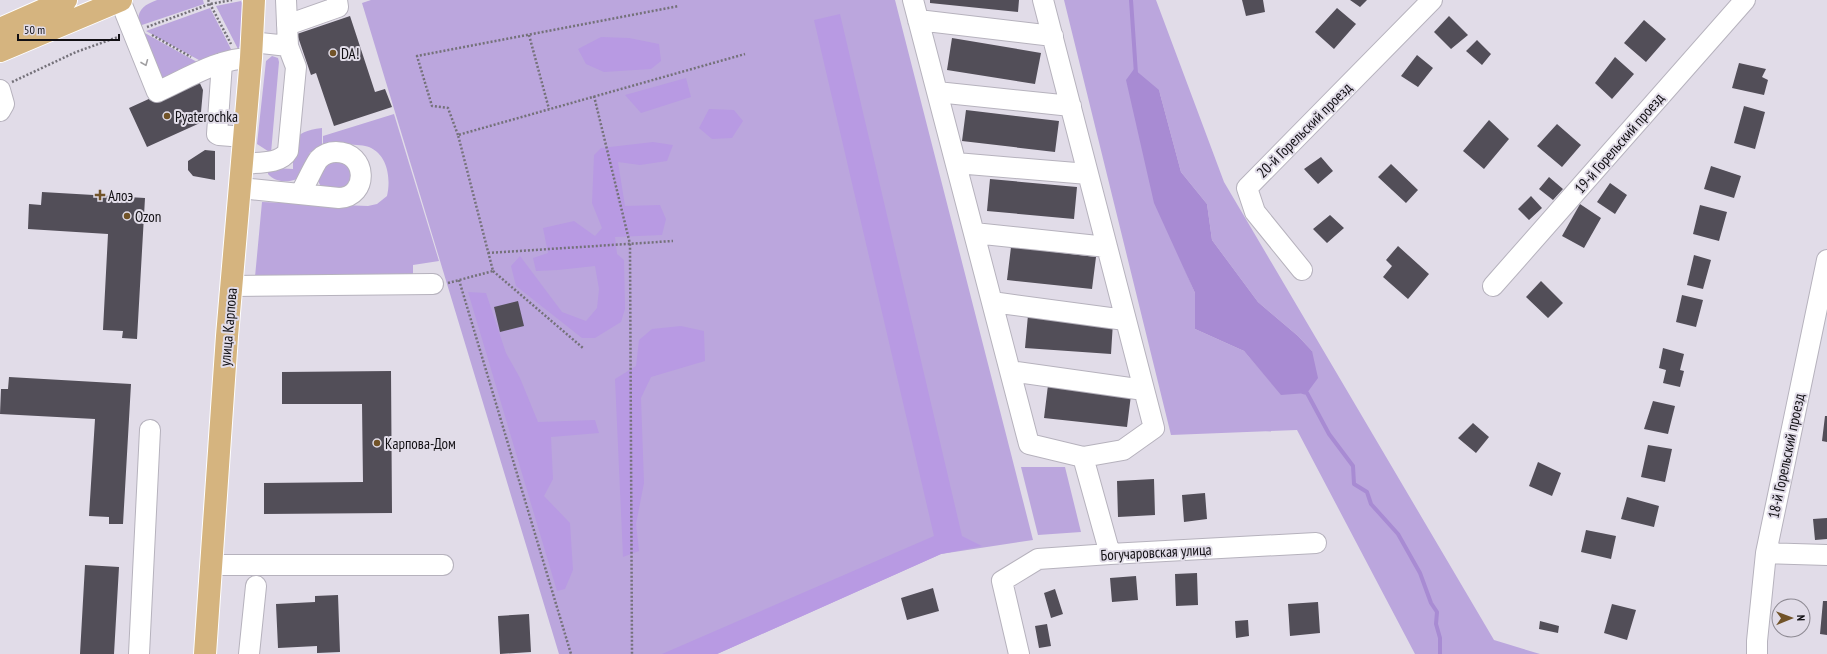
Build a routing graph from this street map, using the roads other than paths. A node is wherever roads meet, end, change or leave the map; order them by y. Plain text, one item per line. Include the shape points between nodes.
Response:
1 (66, 0) edge
2 (120, 0) edge
3 (254, 0) edge
4 (286, 0) edge
5 (337, 0) edge
6 (913, 0) edge
7 (1043, 0) edge
8 (1432, 0) edge
9 (1744, 0) edge
10 (918, 20) junction
11 (287, 25) junction
12 (1053, 36) junction
13 (288, 46) junction
14 (1, 47) edge
15 (235, 58) junction
16 (3, 87) edge
17 (937, 92) junction
18 (1071, 106) junction
19 (0, 111) edge
20 (244, 137) junction
21 (956, 163) junction
22 (242, 164) junction
23 (1088, 174) junction
24 (240, 188) junction
25 (300, 194) dead end
26 (974, 233) junction
27 (1106, 247) junction
28 (1827, 260) edge
29 (1302, 270) dead end
30 (433, 284) road end
31 (231, 286) junction
32 (1493, 286) dead end
33 (992, 302) junction
34 (1125, 320) junction
35 (1010, 371) junction
36 (1144, 390) junction
37 (150, 430) dead end
38 (1083, 457) junction
39 (1316, 543) dead end
40 (1766, 553) junction
41 (1110, 554) junction
42 (1827, 555) edge
43 (211, 565) junction
44 (444, 565) dead end
45 (256, 586) dead end
46 (138, 654) edge
47 (205, 654) edge
48 (249, 654) edge
49 (1019, 654) edge
50 (1757, 654) edge

1 - 14 main road
2 - 14 main road
2 -> 15 street via 157,92
3 - 15 main road, улица Карпова
4 - 11 street
5 - 11 street via 338,7
6 - 10 street
7 - 12 street
8 - 29 street, 20-й Горельский проезд via 1246,188 1255,212
9 - 32 street, 19-й Горельский проезд
10 - 12 street
10 - 17 street
11 - 13 street
12 - 18 street
13 - 15 street
13 - 22 street via 296,67 288,151 277,161
15 - 20 main road, улица Карпова
15 - 20 street via 218,134
16 - 19 street via 4,104
17 - 18 street
17 - 21 street
18 - 23 street
20 - 22 main road, улица Карпова
21 - 23 street
21 - 26 street
22 - 24 main road, улица Карпова
23 - 27 street
24 - 25 street
24 - 31 main road, улица Карпова
26 - 27 street
26 - 33 street
27 - 34 street
28 - 40 street, 18-й Горельский проезд
30 - 31 street
31 - 43 main road, улица Карпова
33 - 34 street
33 - 35 street
34 - 36 street
35 - 36 street
35 - 38 street via 1030,444
36 - 38 street via 1154,428 1123,450
37 - 46 street
38 - 41 street
39 - 41 street, Богучаровская улица
40 - 42 street
40 - 50 street, 18-й Горельский проезд
41 - 49 street, Богучаровская улица via 1038,559 1002,581
43 - 44 street
43 - 47 main road, улица Карпова
45 - 48 street

